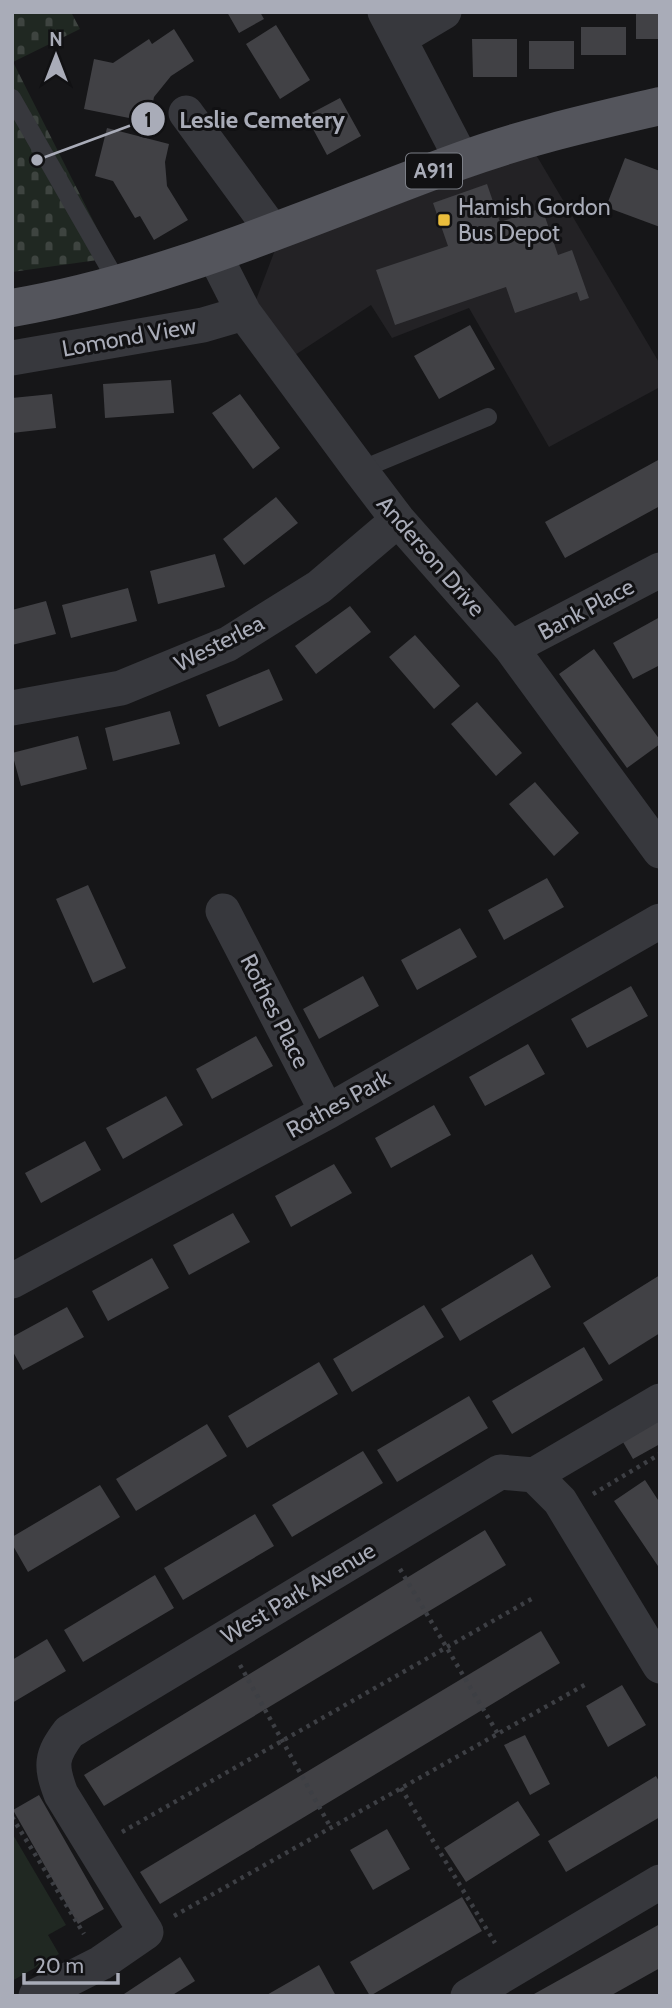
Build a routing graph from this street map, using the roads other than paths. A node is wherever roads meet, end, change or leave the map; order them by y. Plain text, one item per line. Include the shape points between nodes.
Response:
1 (444, 12) edge
2 (392, 25) edge
3 (12, 98) edge
4 (660, 106) edge
5 (186, 113) dead end
6 (462, 160) junction
7 (274, 233) junction
8 (214, 254) junction
9 (119, 285) junction
10 (12, 308) edge
11 (244, 313) junction
12 (12, 358) edge
13 (488, 417) dead end
14 (360, 470) junction
15 (398, 520) junction
16 (660, 570) edge
17 (511, 649) junction
18 (12, 708) edge
19 (660, 851) edge
20 (223, 911) dead end
21 (660, 921) edge
22 (327, 1112) junction
23 (12, 1281) edge
24 (660, 1401) edge
25 (534, 1475) junction
26 (660, 1666) edge
27 (660, 1882) edge
28 (36, 1996) edge
29 (468, 1996) edge

1 - 2 street
2 - 6 street
3 - 9 lane
4 - 6 main road, A911 via 558,130
5 - 7 street
6 - 7 main road, A911
7 - 8 main road, A911
8 - 9 main road, A911
8 - 11 street, Anderson Drive
9 - 10 main road, A911
11 - 12 street, Lomond View via 203,325
11 - 14 street, Anderson Drive
13 - 14 lane
14 - 15 street, Anderson Drive
15 - 17 street, Anderson Drive
15 - 18 street, Westerlea via 319,587 228,644 121,688
16 - 17 street, Bank Place
17 - 19 street, Anderson Drive
20 - 22 street, Rothes Place
21 - 22 street, Rothes Park
22 - 23 street, Rothes Park
24 - 25 street
25 - 26 street via 565,1511
25 - 28 street, West Park Avenue via 500,1472 69,1732 55,1751 53,1773 61,1794 146,1932 102,1963
27 - 29 street

